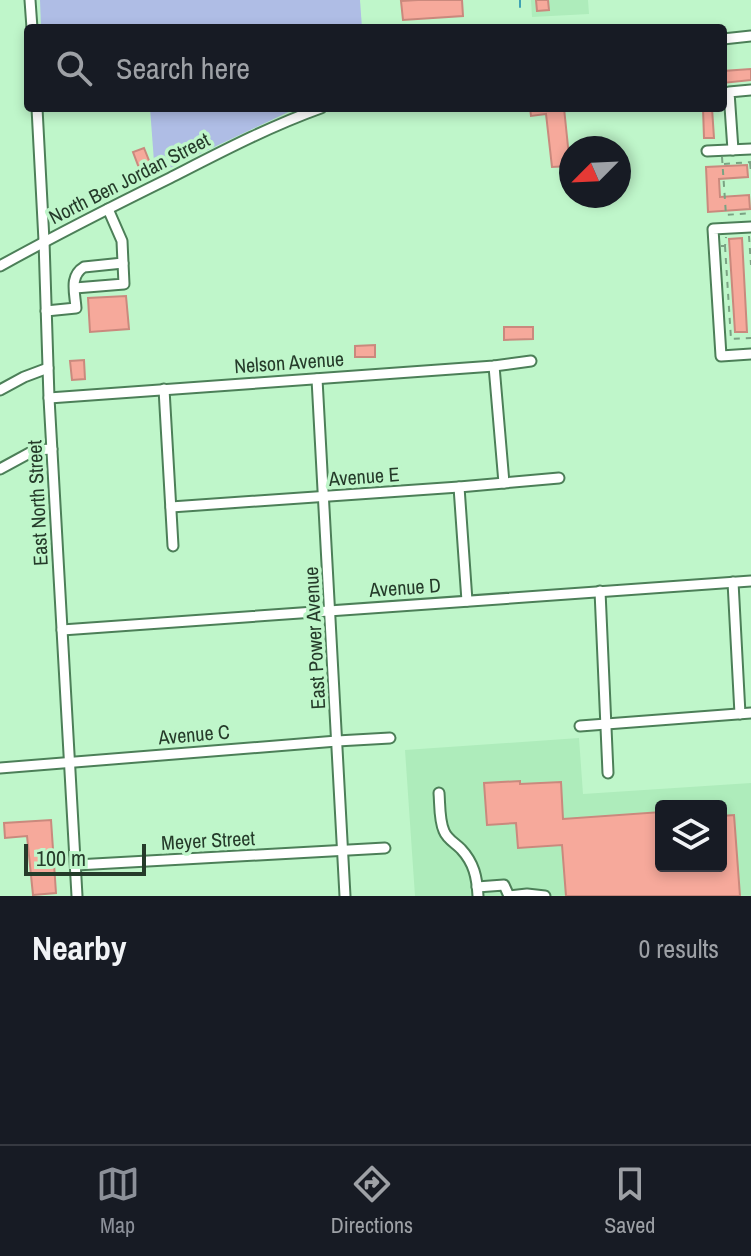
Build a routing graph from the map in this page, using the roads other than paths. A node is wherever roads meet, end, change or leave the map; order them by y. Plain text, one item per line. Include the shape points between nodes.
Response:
1 (30, 0) edge
2 (32, 24) edge
3 (751, 36) edge
4 (727, 39) edge
5 (751, 90) edge
6 (37, 112) edge
7 (310, 112) edge
8 (751, 149) edge
9 (733, 150) junction
10 (707, 151) dead end
11 (108, 209) junction
12 (750, 231) edge
13 (44, 241) junction
14 (123, 263) junction
15 (0, 266) edge
16 (75, 288) junction
17 (46, 311) junction
18 (751, 354) edge
19 (531, 361) dead end
20 (494, 366) junction
21 (48, 368) junction
22 (317, 379) junction
23 (164, 389) junction
24 (0, 390) edge
25 (49, 398) junction
26 (52, 449) junction
27 (0, 469) edge
28 (559, 478) dead end
29 (504, 483) junction
30 (459, 487) junction
31 (323, 497) junction
32 (171, 507) junction
33 (173, 546) dead end
34 (751, 581) edge
35 (733, 582) junction
36 (600, 591) junction
37 (467, 601) junction
38 (330, 610) junction
39 (62, 630) junction
40 (746, 714) edge
41 (606, 723) junction
42 (580, 726) dead end
43 (390, 738) dead end
44 (337, 741) junction
45 (70, 762) junction
46 (0, 768) edge
47 (608, 773) dead end
48 (439, 793) dead end
49 (385, 848) dead end
50 (343, 851) junction
51 (76, 865) junction
52 (478, 891) edge
53 (77, 896) edge
54 (345, 896) edge
55 (509, 896) edge
56 (545, 896) edge

1 - 2 street
3 - 4 street
5 - 9 street via 729,92
6 - 13 street, East North Street
7 - 11 street, North Ben Jordan Street
8 - 9 street
9 - 10 street
11 - 13 street, North Ben Jordan Street
11 - 14 street via 122,241
12 - 18 street via 713,229 721,356
13 - 15 street, North Ben Jordan Street
13 - 17 street, East North Street
14 - 16 street via 84,267 74,279
14 - 16 street via 124,284
16 - 17 street via 76,308
17 - 21 street, East North Street
19 - 20 street, Nelson Avenue
20 - 22 street, Nelson Avenue
20 - 29 street
21 - 24 street
21 - 25 street, East North Street
22 - 23 street, Nelson Avenue
22 - 31 street, East Power Avenue
23 - 25 street, Nelson Avenue
23 - 32 street
25 - 26 street, East North Street
26 - 27 street via 35,450
26 - 39 street, East North Street
28 - 29 street, Avenue E
29 - 30 street, Avenue E
30 - 31 street, Avenue E
30 - 37 street
31 - 32 street, Avenue E
31 - 38 street, East Power Avenue
32 - 33 street
34 - 35 street, Avenue D
35 - 36 street, Avenue D
35 - 40 street
36 - 37 street, Avenue D
36 - 41 street
37 - 38 street, Avenue D
38 - 39 street, Avenue D
38 - 44 street, East Power Avenue
39 - 45 street, East North Street
40 - 41 street
41 - 42 street
41 - 47 street
43 - 44 street, Avenue C
44 - 45 street, Avenue C
44 - 50 street, East Power Avenue
45 - 46 street, Avenue C
45 - 51 street, East North Street
48 - 52 street via 442,828 473,865
49 - 50 street, Meyer Street
50 - 51 street, Meyer Street
50 - 54 street, East Power Avenue
51 - 53 street, East North Street
52 - 55 street via 504,885
55 - 56 street

